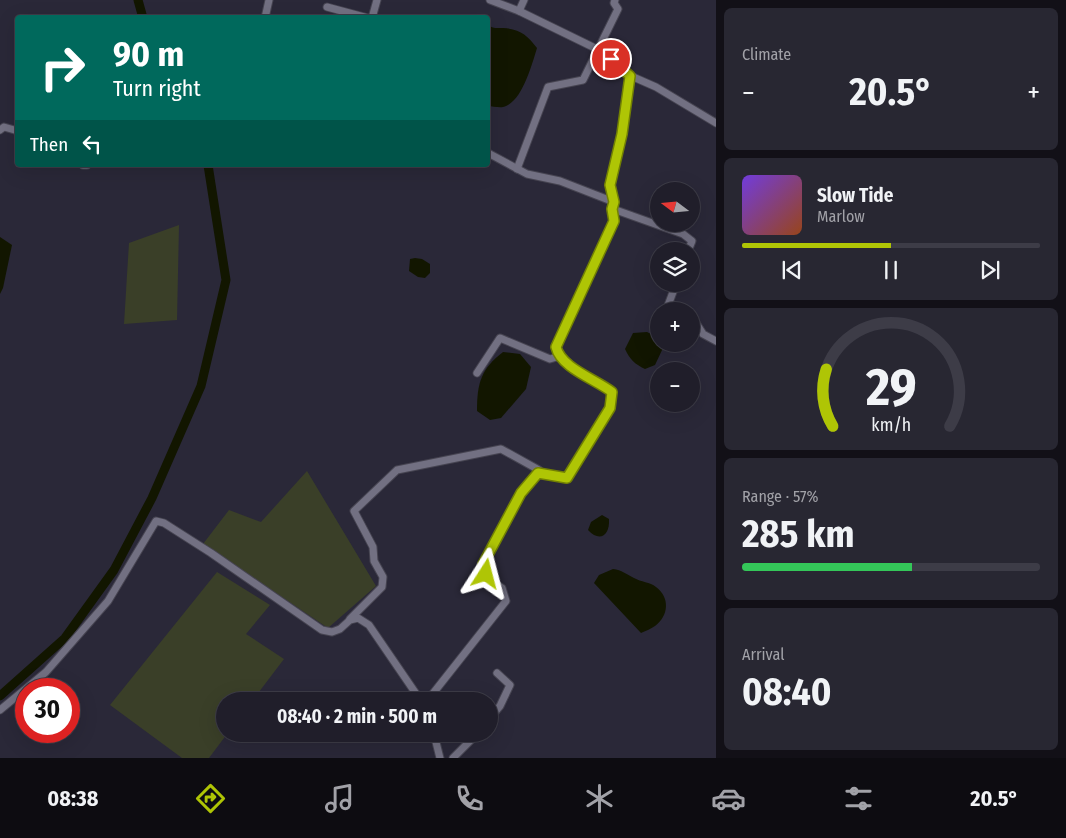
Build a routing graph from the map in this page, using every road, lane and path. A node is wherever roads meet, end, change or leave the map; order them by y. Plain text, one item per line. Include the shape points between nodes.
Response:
1 (269, 0) edge
2 (377, 0) edge
3 (490, 0) edge
4 (524, 0) edge
5 (615, 0) edge
6 (327, 7) dead end
7 (519, 11) junction
8 (266, 15) edge
9 (357, 15) edge
10 (373, 15) edge
11 (597, 49) junction
12 (630, 76) junction
13 (716, 123) edge
14 (0, 130) edge
15 (15, 130) edge
16 (490, 154) edge
17 (517, 169) junction
18 (613, 205) junction
19 (692, 242) edge
20 (700, 329) edge
21 (716, 341) edge
22 (560, 356) junction
23 (477, 373) dead end
24 (539, 470) dead end
25 (350, 620) junction
26 (497, 673) dead end
27 (416, 692) edge
28 (434, 692) edge
29 (498, 708) edge
30 (0, 710) edge
31 (436, 742) edge
32 (469, 742) edge
33 (440, 758) edge
34 (453, 758) edge

1 - 8 street
2 - 10 street
3 - 7 street
4 - 7 street
5 - 11 street via 618,9
6 - 9 street
7 - 11 street
11 - 12 street
11 - 17 street via 583,80 548,87
12 - 13 street via 656,87
12 - 18 street via 622,134 610,185
14 - 15 street via 4,126
16 - 17 street
17 - 18 street via 560,181
18 - 19 street via 683,234
18 - 22 street via 614,221 556,347
20 - 21 street
22 - 23 street via 550,359 500,338
22 - 28 street via 568,366 612,392 610,408 567,478 538,473 521,493 483,564 486,574 502,588 506,601
24 - 25 street via 501,449 397,470 354,511 373,548 374,560 383,577 382,586
25 - 27 street via 358,618 369,625
25 - 30 street via 332,632 322,630 211,553 156,521 108,601 46,672
26 - 29 street via 510,685
31 - 33 street
32 - 34 street

